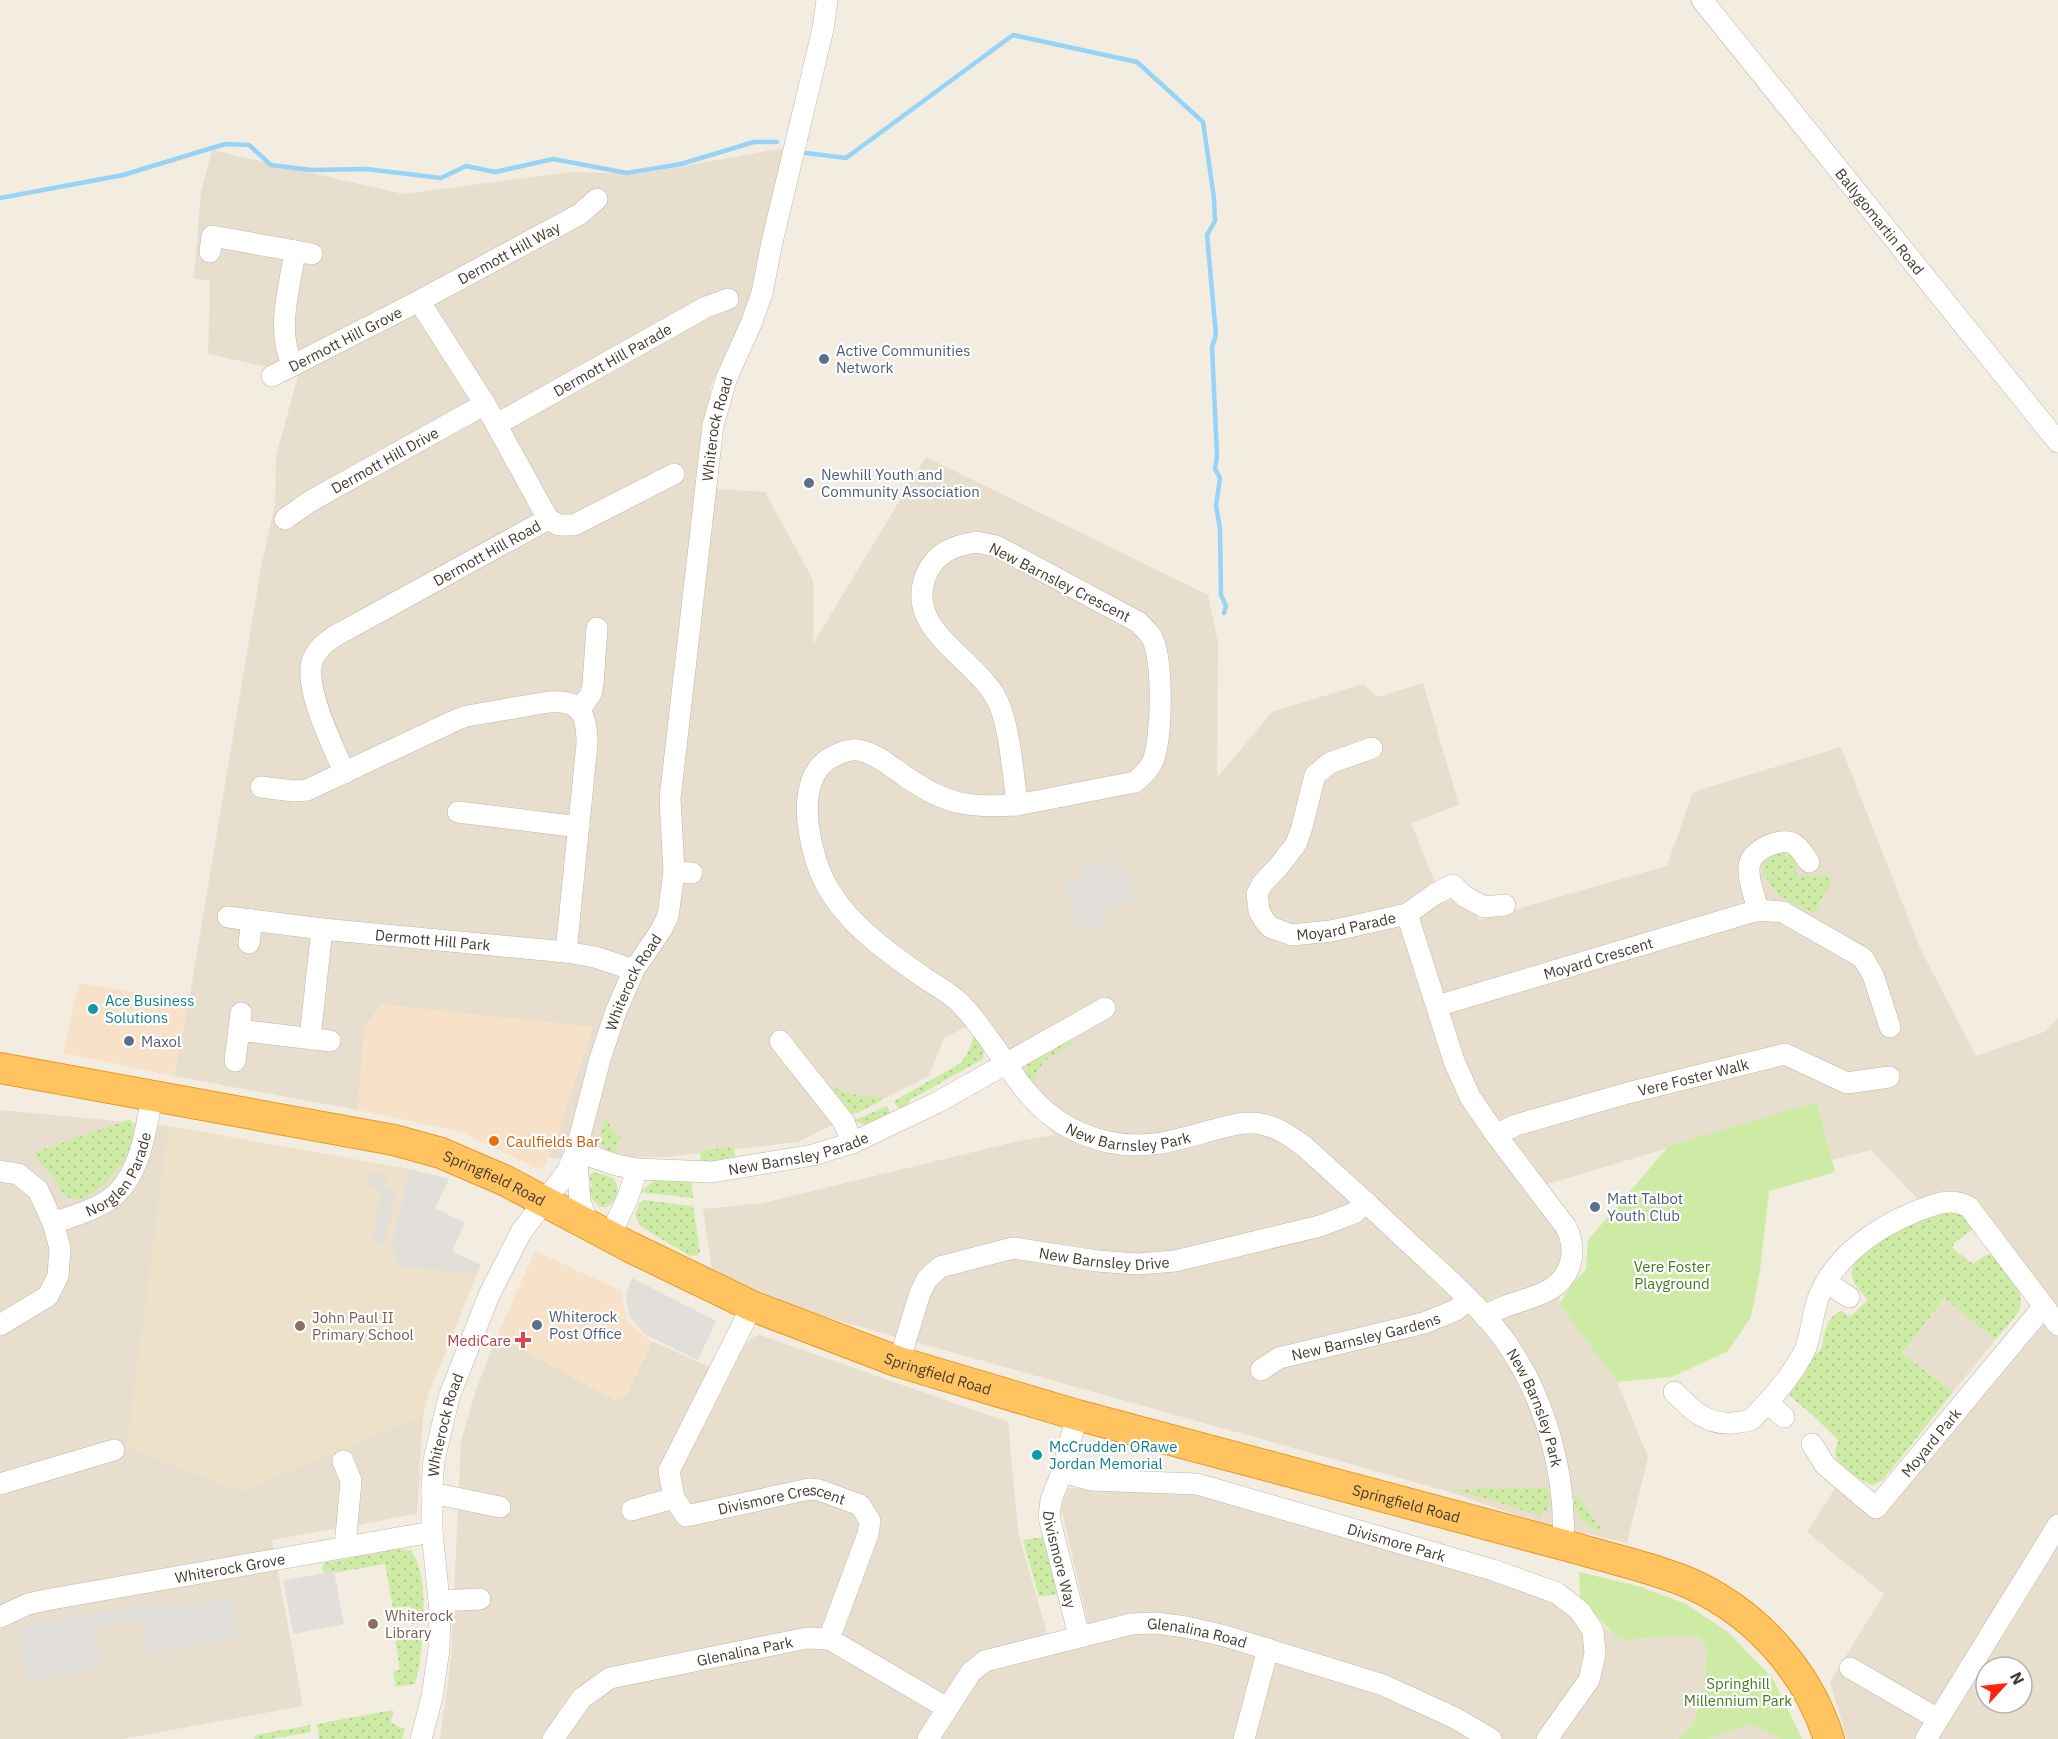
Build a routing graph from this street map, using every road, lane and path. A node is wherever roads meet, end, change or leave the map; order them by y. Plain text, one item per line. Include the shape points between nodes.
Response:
1 (827, 0) edge
2 (1702, 0) edge
3 (597, 200) dead end
4 (210, 252) dead end
5 (728, 299) dead end
6 (419, 301) junction
7 (293, 365) junction
8 (272, 376) dead end
9 (485, 404) junction
10 (497, 424) junction
11 (2058, 442) edge
12 (674, 474) dead end
13 (285, 519) dead end
14 (548, 519) junction
15 (597, 628) dead end
16 (579, 710) junction
17 (1372, 748) dead end
18 (345, 773) junction
19 (261, 787) dead end
20 (949, 800) joint
21 (1017, 805) junction
22 (458, 812) dead end
23 (579, 827) junction
24 (1809, 862) dead end
25 (1505, 905) dead end
26 (1758, 910) junction
27 (1407, 914) junction
28 (228, 917) dead end
29 (252, 920) junction
30 (322, 929) junction
31 (249, 943) dead end
32 (566, 952) junction
33 (633, 970) junction
34 (1437, 1006) junction
35 (1105, 1008) dead end
36 (1890, 1028) dead end
37 (780, 1041) dead end
38 (235, 1061) dead end
39 (1005, 1064) junction
40 (0, 1068) edge
41 (1889, 1077) dead end
42 (152, 1097) junction
43 (1496, 1135) junction
44 (852, 1143) junction
45 (576, 1151) junction
46 (637, 1169) junction
47 (0, 1171) edge
48 (543, 1201) junction
49 (1366, 1202) junction
50 (53, 1223) junction
51 (600, 1231) junction
52 (1827, 1283) junction
53 (1849, 1297) dead end
54 (1469, 1299) junction
55 (752, 1306) junction
56 (2043, 1307) junction
57 (1485, 1317) junction
58 (0, 1325) edge
59 (2058, 1325) edge
60 (899, 1362) junction
61 (1261, 1370) dead end
62 (1674, 1392) dead end
63 (1768, 1403) junction
64 (1077, 1415) junction
65 (1784, 1417) dead end
66 (1812, 1444) dead end
67 (114, 1450) dead end
68 (343, 1461) dead end
69 (1062, 1472) junction
70 (0, 1484) edge
71 (432, 1493) junction
72 (674, 1498) junction
73 (500, 1507) dead end
74 (632, 1510) dead end
75 (2058, 1525) edge
76 (432, 1532) junction
77 (1563, 1545) junction
78 (345, 1547) junction
79 (480, 1599) dead end
80 (439, 1601) junction
81 (0, 1617) edge
82 (1079, 1636) junction
83 (829, 1639) junction
84 (1268, 1649) junction
85 (1850, 1668) dead end
86 (946, 1708) junction
87 (1938, 1719) junction
88 (421, 1739) edge
89 (553, 1739) edge
90 (928, 1739) edge
91 (1244, 1739) edge
92 (1491, 1739) edge
93 (1547, 1739) edge
94 (1829, 1739) edge
95 (1926, 1739) edge

1 - 33 street, Whiterock Road via 762,293 727,377 713,425 669,799 683,873 662,930
2 - 11 street, Ballygomartin Road
3 - 6 street, Dermott Hill Way via 580,214
4 - 7 street via 212,236 303,252 284,328 284,344
5 - 10 street, Dermott Hill Parade via 706,307
6 - 7 street, Dermott Hill Grove
6 - 9 street, Dermott Hill Road
7 - 8 street, Dermott Hill Grove
9 - 10 street, Dermott Hill Road
9 - 13 street, Dermott Hill Drive
10 - 14 street, Dermott Hill Road
12 - 14 street via 574,525 559,525
14 - 18 street, Dermott Hill Road via 323,644 311,666 316,700
15 - 16 street via 591,694
16 - 18 street via 561,701 467,716
16 - 23 street via 587,727
17 - 27 street, Moyard Parade via 1330,763 1315,775 1296,843 1262,884 1256,902 1270,927 1292,935 1331,931
18 - 19 street via 301,791
20 - 21 street, New Barnsley Crescent via 969,806
20 - 39 street, New Barnsley Park via 921,787 877,757 860,750 842,752 827,759 813,776 807,802 809,838 820,875 837,905 866,935 959,1002
21 - 21 street, New Barnsley Crescent via 1123,786 1145,774 1158,745 1160,670 1151,636 1138,622 996,546 976,542 941,553 930,566 921,595 923,611 933,629 984,679 998,699 1005,721
22 - 23 street
23 - 32 street
24 - 26 street via 1789,842 1767,846 1752,857 1749,868
25 - 27 street, Moyard Parade via 1484,907 1453,885
26 - 34 street, Moyard Crescent
26 - 36 street, Moyard Crescent via 1783,912 1863,958 1873,975
27 - 34 street, Moyard Parade
28 - 29 street, Dermott Hill Park
29 - 30 street, Dermott Hill Park
29 - 31 street
30 - 32 street, Dermott Hill Park
30 - 38 street via 320,1039 240,1022
32 - 33 street, Dermott Hill Park
33 - 45 street, Whiterock Road via 603,1049
34 - 43 street, Moyard Parade via 1463,1081
35 - 39 street, New Barnsley Parade
37 - 44 street via 844,1122
39 - 44 street, New Barnsley Parade via 938,1102
39 - 49 street, New Barnsley Park via 1043,1110 1087,1136 1150,1146 1232,1125 1269,1126 1292,1136
40 - 42 highway, Springfield Road
41 - 43 street, Vere Foster Walk via 1847,1083 1785,1054 1516,1125
42 - 48 highway, Springfield Road via 394,1140 457,1160
42 - 50 street, Norglen Parade via 142,1146 120,1190 97,1206
43 - 57 street via 1566,1227 1572,1254 1570,1266 1555,1287 1517,1300
44 - 46 street, New Barnsley Parade via 813,1155 712,1172
45 - 46 street, New Barnsley Parade
45 - 48 street, Whiterock Road via 567,1172
45 - 51 street via 580,1202
46 - 51 street via 628,1197
47 - 50 street via 18,1174 38,1190
48 - 51 highway, Springfield Road
48 - 71 street, Whiterock Road via 521,1232 489,1295 453,1387 434,1460
49 - 54 street, New Barnsley Park
49 - 60 street, New Barnsley Drive via 1354,1213 1320,1226 1175,1261 1097,1261 1013,1248 940,1267 920,1293
50 - 58 street via 60,1248 58,1276 48,1296
51 - 55 highway, Springfield Road
52 - 53 street
52 - 56 street via 1838,1264 1860,1243 1896,1220 1949,1200 1969,1207
52 - 63 street via 1819,1296 1806,1348 1790,1377
54 - 57 street, New Barnsley Park
54 - 61 street, New Barnsley Gardens via 1456,1311 1424,1323 1279,1358
55 - 60 highway, Springfield Road
55 - 72 street via 669,1471
56 - 59 street
56 - 66 street, Moyard Park via 1876,1508 1825,1465
57 - 77 street, New Barnsley Park via 1521,1365 1541,1409 1560,1483
60 - 64 highway, Springfield Road
62 - 63 street via 1705,1420 1726,1423 1746,1422
63 - 65 street
64 - 69 street, Divismore Way
64 - 77 highway, Springfield Road
67 - 70 street
68 - 78 street via 351,1481
69 - 82 street, Divismore Way via 1049,1517
69 - 93 street, Divismore Park via 1091,1480 1197,1484 1493,1570 1557,1593 1580,1611 1593,1631 1595,1654 1589,1680
71 - 73 street
71 - 76 street, Whiterock Road
72 - 74 street
72 - 83 street, Divismore Crescent via 686,1516 809,1489 860,1505 870,1521 868,1534
75 - 87 street
76 - 78 street, Whiterock Grove
76 - 80 street, Whiterock Road
77 - 94 highway, Springfield Road via 1687,1582 1748,1619 1799,1676
78 - 81 street, Whiterock Grove via 28,1604
79 - 80 street
80 - 88 street, Whiterock Road via 439,1649
82 - 84 street, Glenalina Road via 1131,1624 1156,1623
82 - 86 street, Glenalina Road via 986,1661 971,1672
83 - 86 street
83 - 89 street, Glenalina Park via 807,1638 610,1678 582,1698
84 - 91 street
84 - 92 street, Glenalina Road via 1383,1685
85 - 87 street
86 - 90 street, Glenalina Road
87 - 95 street

